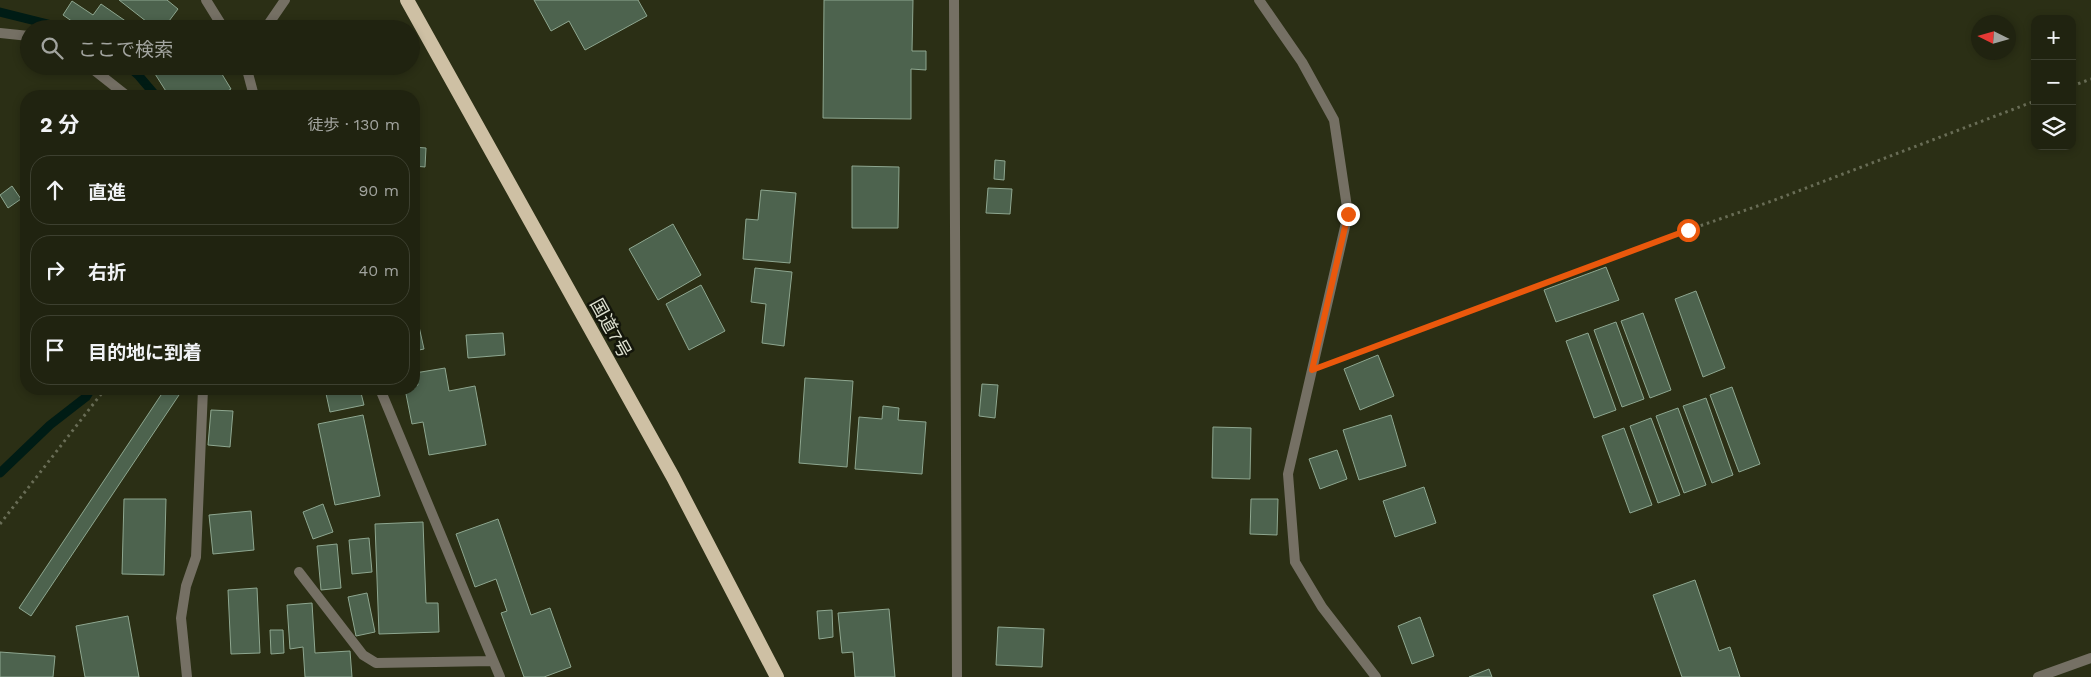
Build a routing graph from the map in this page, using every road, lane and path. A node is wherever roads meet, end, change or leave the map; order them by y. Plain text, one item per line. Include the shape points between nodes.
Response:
1 (206, 0) edge
2 (285, 0) edge
3 (407, 0) edge
4 (954, 0) edge
5 (1259, 0) edge
6 (218, 20) edge
7 (271, 20) edge
8 (418, 20) edge
9 (420, 23) edge
10 (0, 33) edge
11 (20, 35) edge
12 (100, 75) edge
13 (248, 75) edge
14 (2091, 79) edge
15 (2076, 85) edge
16 (119, 90) edge
17 (252, 90) edge
18 (2031, 102) edge
19 (1312, 370) junction
20 (99, 395) edge
21 (203, 395) edge
22 (382, 395) edge
23 (0, 524) edge
24 (299, 572) dead end
25 (2091, 658) edge
26 (493, 661) junction
27 (187, 677) edge
28 (500, 677) edge
29 (777, 677) edge
30 (957, 677) edge
31 (1376, 677) edge
32 (2038, 677) edge

1 - 6 street
2 - 7 street
3 - 8 highway, 国道7号
4 - 30 street
5 - 19 street via 1302,62 1334,120 1348,214
9 - 29 highway, 国道7号 via 677,485
10 - 11 street
12 - 16 street
13 - 17 street
14 - 15 path
18 - 19 path via 1772,201
19 - 31 street via 1288,474 1295,562 1322,607
20 - 23 path
21 - 27 street via 196,557 186,586 181,618
22 - 26 street
24 - 26 street via 363,655 376,663
25 - 32 street
26 - 28 street

